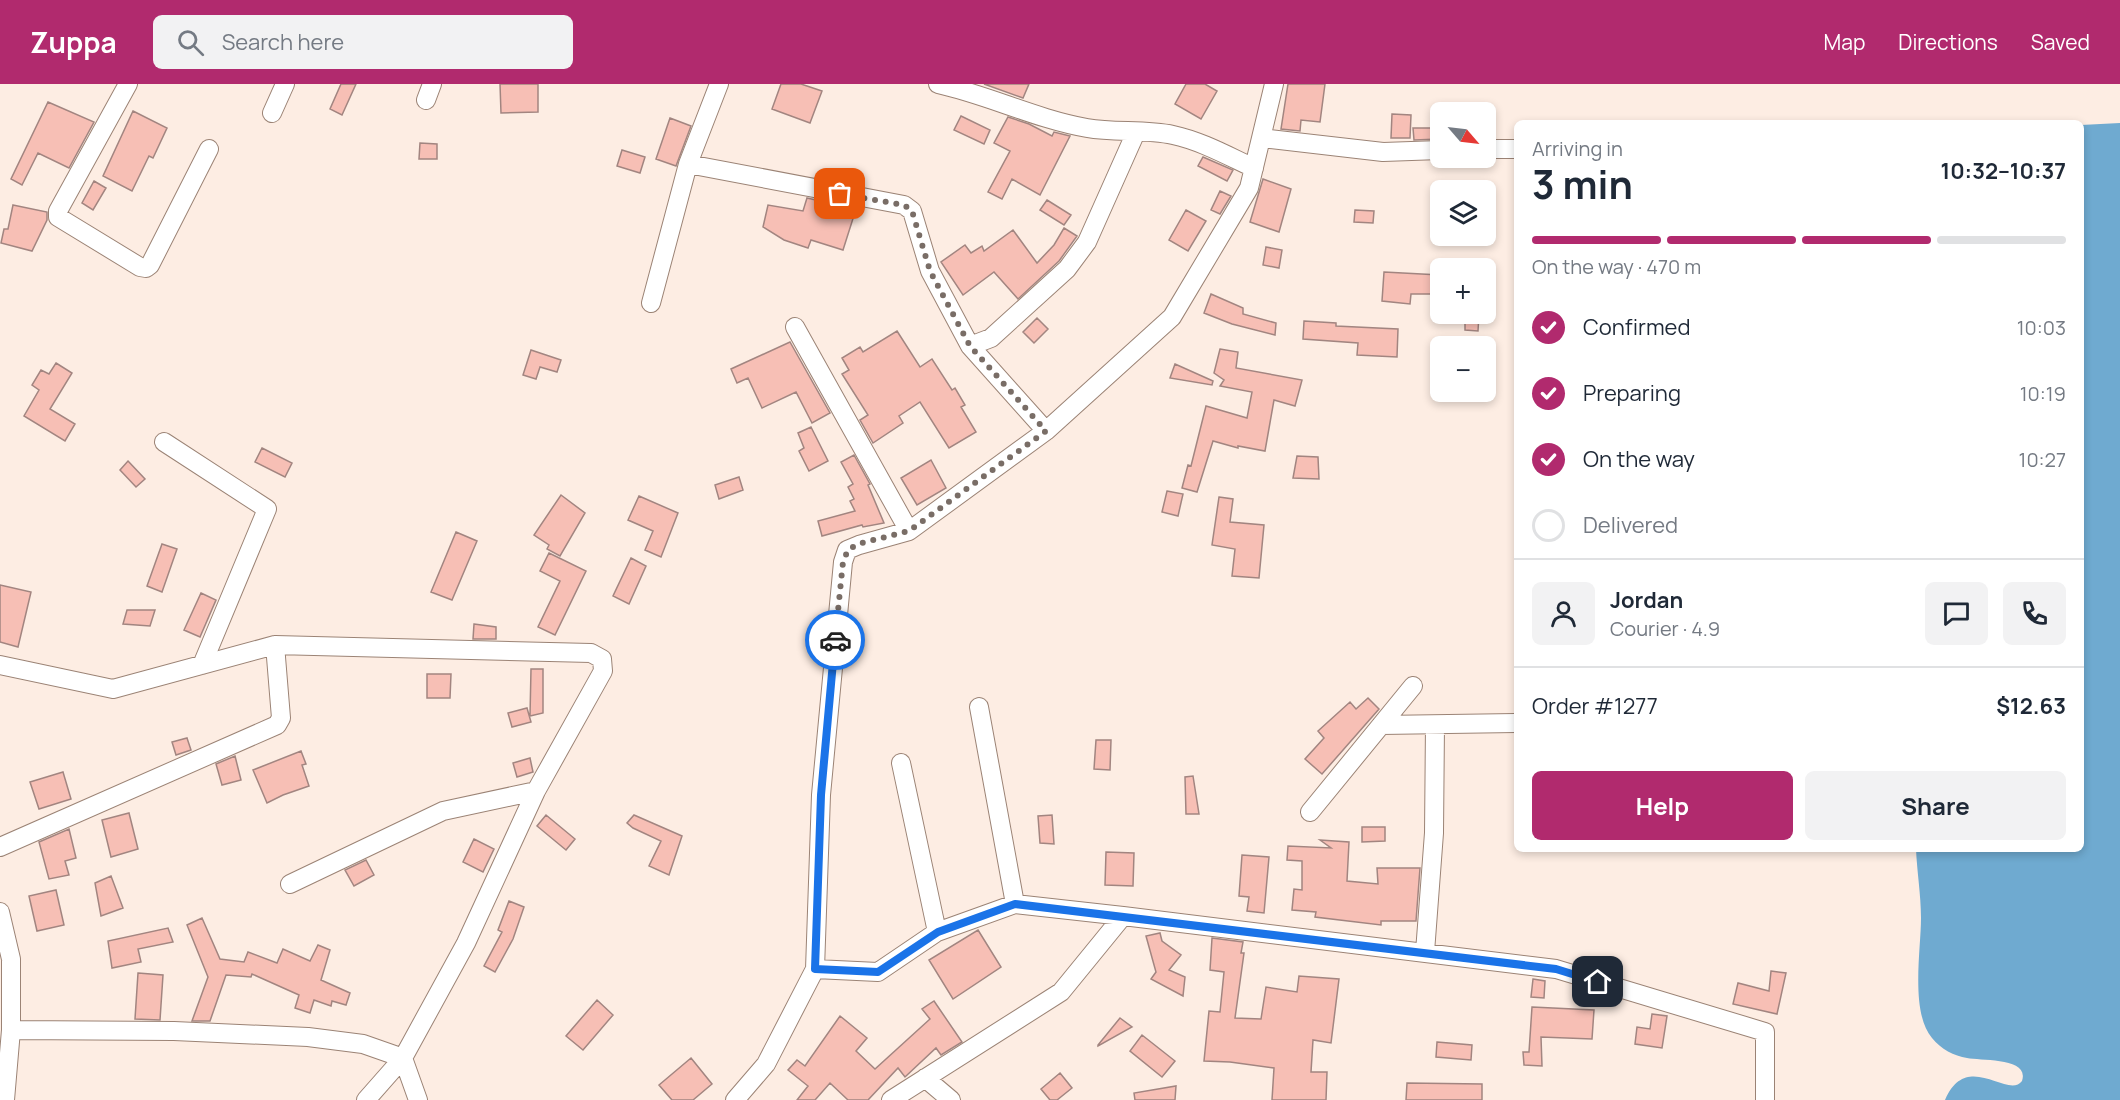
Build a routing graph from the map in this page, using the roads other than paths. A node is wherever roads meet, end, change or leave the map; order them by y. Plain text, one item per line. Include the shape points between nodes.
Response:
1 (128, 84) edge
2 (285, 84) edge
3 (719, 84) edge
4 (938, 84) edge
5 (1274, 84) edge
6 (272, 112) dead end
7 (1136, 132) junction
8 (1261, 138) junction
9 (209, 149) dead end
10 (1496, 149) edge
11 (1514, 149) edge
12 (1430, 150) edge
13 (688, 164) junction
14 (1254, 168) junction
15 (651, 303) dead end
16 (795, 327) dead end
17 (970, 346) junction
18 (1046, 431) junction
19 (164, 442) dead end
20 (909, 531) junction
21 (275, 645) junction
22 (202, 664) junction
23 (0, 665) edge
24 (1413, 686) dead end
25 (979, 707) dead end
26 (1514, 723) edge
27 (1381, 725) junction
28 (1435, 725) junction
29 (902, 763) dead end
30 (536, 791) junction
31 (1310, 812) dead end
32 (0, 847) edge
33 (290, 884) dead end
34 (1015, 904) junction
35 (0, 912) edge
36 (1123, 916) junction
37 (938, 932) junction
38 (1425, 952) junction
39 (815, 969) junction
40 (10, 1030) junction
41 (402, 1058) junction
42 (925, 1078) junction
43 (5, 1100) edge
44 (366, 1100) edge
45 (418, 1100) edge
46 (735, 1100) edge
47 (891, 1100) edge
48 (951, 1100) edge
49 (1765, 1100) edge

1 - 9 street via 58,217 146,268
2 - 6 street
3 - 13 street
4 - 7 street via 1088,128
5 - 8 street
7 - 14 street via 1173,135
7 - 17 street via 1087,242 1067,269 991,338
8 - 12 street via 1383,152
8 - 14 street
10 - 11 street
13 - 15 street
13 - 17 street via 904,205 912,211 930,271
14 - 18 street via 1249,188 1172,317
16 - 20 street
17 - 18 street
18 - 20 street
19 - 22 street via 267,508
20 - 39 street via 858,544 848,550 843,562 821,795
21 - 22 street
21 - 30 street via 591,653 602,658 603,671
21 - 32 street via 281,718 277,725
22 - 23 street via 113,689
24 - 27 street
25 - 34 street
26 - 28 street
27 - 28 street
27 - 31 street
28 - 38 street via 1434,833
29 - 37 street
30 - 33 street via 442,811
30 - 41 street via 466,943
34 - 36 street
34 - 37 street
35 - 40 street via 10,959
36 - 38 street
36 - 42 street via 1061,992
37 - 39 street via 878,972
38 - 49 street via 1556,969 1765,1032
39 - 46 street via 766,1064
40 - 41 street via 308,1037 363,1044
40 - 43 street
41 - 44 street
41 - 45 street
42 - 47 street
42 - 48 street

